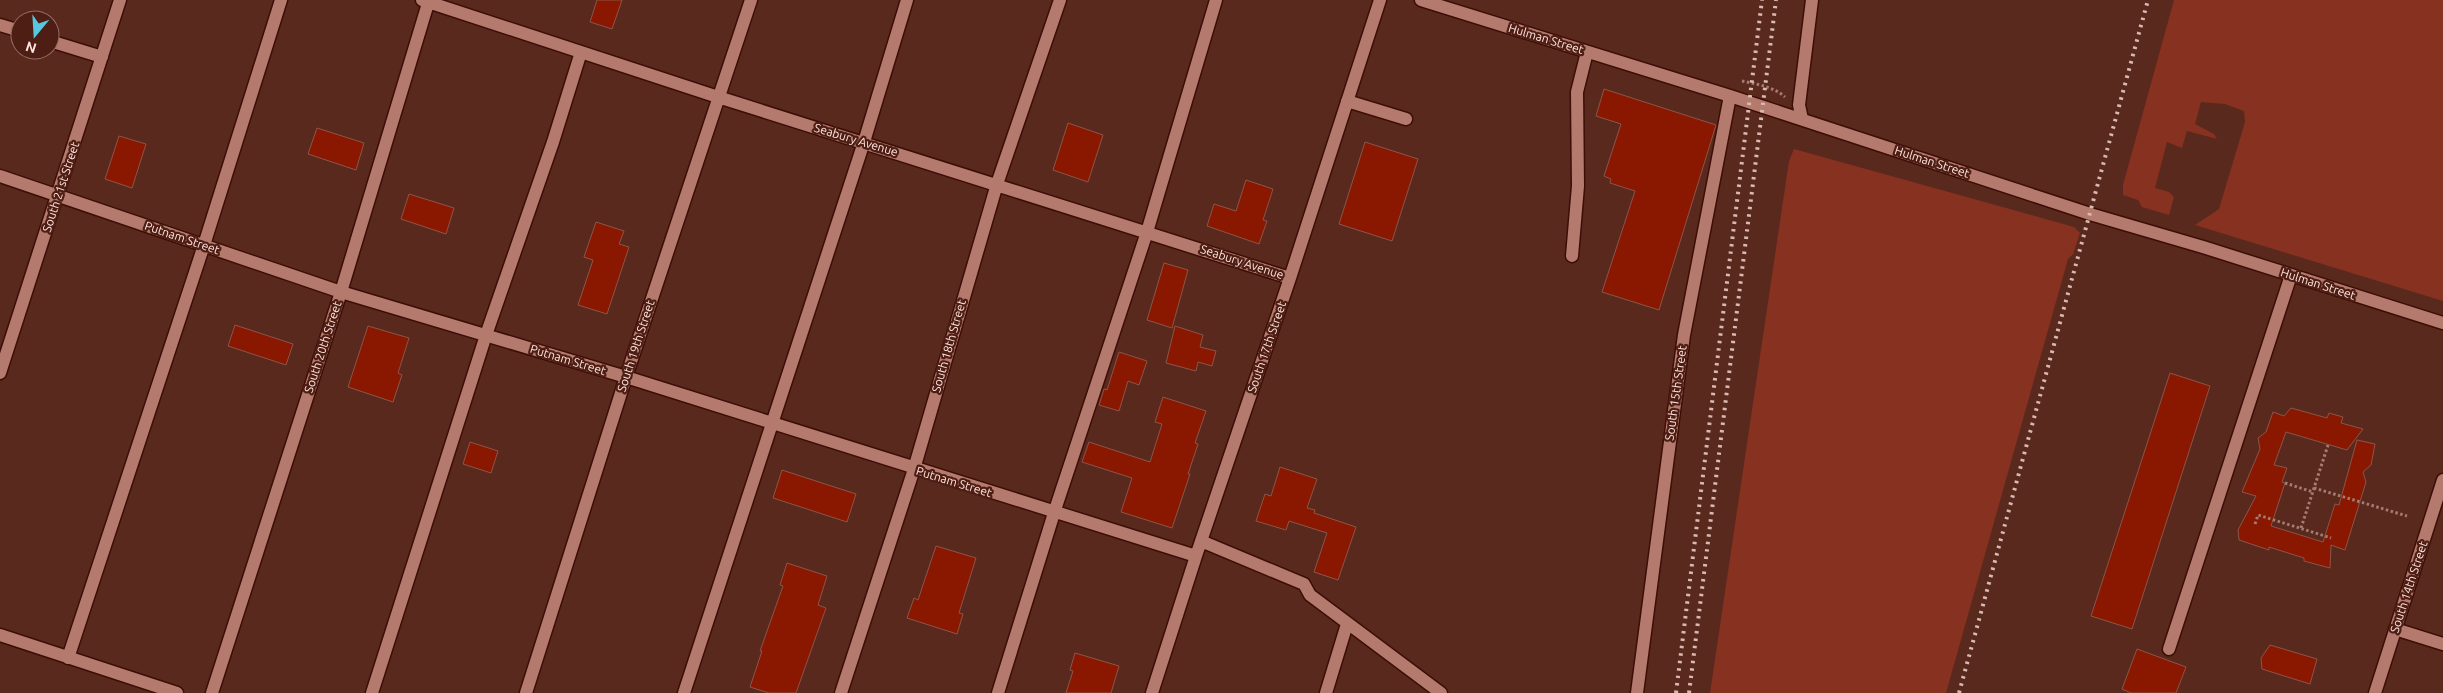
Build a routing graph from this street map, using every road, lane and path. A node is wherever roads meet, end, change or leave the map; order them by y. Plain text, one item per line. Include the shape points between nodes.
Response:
1 (120, 0) edge
2 (281, 0) edge
3 (751, 0) edge
4 (907, 0) edge
5 (1060, 0) edge
6 (1216, 0) edge
7 (1380, 0) edge
8 (1421, 0) edge
9 (1812, 0) edge
10 (427, 1) edge
11 (60, 43) edge
12 (581, 52) junction
13 (1587, 52) junction
14 (102, 57) junction
15 (1730, 96) junction
16 (718, 97) junction
17 (1347, 101) junction
18 (1406, 119) dead end
19 (1802, 119) junction
20 (864, 142) junction
21 (0, 176) edge
22 (997, 184) junction
23 (59, 195) junction
24 (1147, 232) junction
25 (204, 245) junction
26 (1572, 256) dead end
27 (2291, 275) junction
28 (1290, 278) junction
29 (341, 292) junction
30 (2443, 323) edge
31 (486, 335) junction
32 (5, 341) edge
33 (0, 373) edge
34 (626, 377) junction
35 (773, 424) junction
36 (2328, 445) dead end
37 (914, 469) junction
38 (2443, 480) edge
39 (2285, 483) dead end
40 (2313, 490) junction
41 (1054, 513) junction
42 (2407, 516) dead end
43 (2255, 524) dead end
44 (2301, 528) junction
45 (2331, 538) dead end
46 (1201, 541) junction
47 (1196, 556) junction
48 (1347, 624) junction
49 (2395, 629) junction
50 (0, 635) edge
51 (2443, 644) edge
52 (2169, 649) dead end
53 (68, 658) junction
54 (177, 693) edge
55 (212, 693) edge
56 (372, 693) edge
57 (526, 693) edge
58 (684, 693) edge
59 (841, 693) edge
60 (998, 693) edge
61 (1152, 693) edge
62 (1326, 693) edge
63 (1441, 693) edge
64 (1637, 693) edge
65 (2375, 693) edge

1 - 14 street, South 21st Street
2 - 25 street
3 - 16 street, South 19th Street
4 - 20 street
5 - 22 street, South 18th Street
6 - 24 street
7 - 17 street, South 17th Street
8 - 13 street, Hulman Street
9 - 19 street via 1799,105
10 - 12 street, Seabury Avenue
10 - 29 street, South 20th Street
11 - 14 street
12 - 16 street, Seabury Avenue
12 - 31 street
13 - 15 street, Hulman Street
13 - 26 street via 1577,92 1578,186
14 - 23 street, South 21st Street
15 - 19 street, Hulman Street
15 - 64 street, South 15th Street via 1684,335
16 - 20 street, Seabury Avenue
16 - 34 street, South 19th Street
17 - 18 street
17 - 28 street, South 17th Street
19 - 27 street, Hulman Street via 2090,214
20 - 22 street, Seabury Avenue
20 - 35 street
21 - 23 street, Putnam Street
22 - 24 street, Seabury Avenue
22 - 37 street, South 18th Street
23 - 25 street, Putnam Street
23 - 32 street, South 21st Street
24 - 28 street, Seabury Avenue
24 - 41 street
25 - 29 street, Putnam Street
25 - 53 street
27 - 30 street, Hulman Street
27 - 52 street
28 - 46 street, South 17th Street
29 - 31 street, Putnam Street
29 - 55 street, South 20th Street
31 - 34 street, Putnam Street
31 - 56 street
32 - 33 street, South 21st Street
34 - 35 street, Putnam Street
34 - 57 street, South 19th Street
35 - 37 street, Putnam Street
35 - 58 street
36 - 40 path
37 - 41 street, Putnam Street
37 - 59 street, South 18th Street
38 - 49 street, South 14th Street
39 - 40 path
40 - 42 path
40 - 44 path
41 - 47 street, Putnam Street
41 - 60 street
43 - 44 path via 2258,515
44 - 45 path
46 - 47 street, South 17th Street
46 - 48 street via 1304,584 1310,595
47 - 61 street, South 17th Street
48 - 62 street
48 - 63 street
49 - 51 street
49 - 65 street, South 14th Street
50 - 53 street
53 - 54 street

